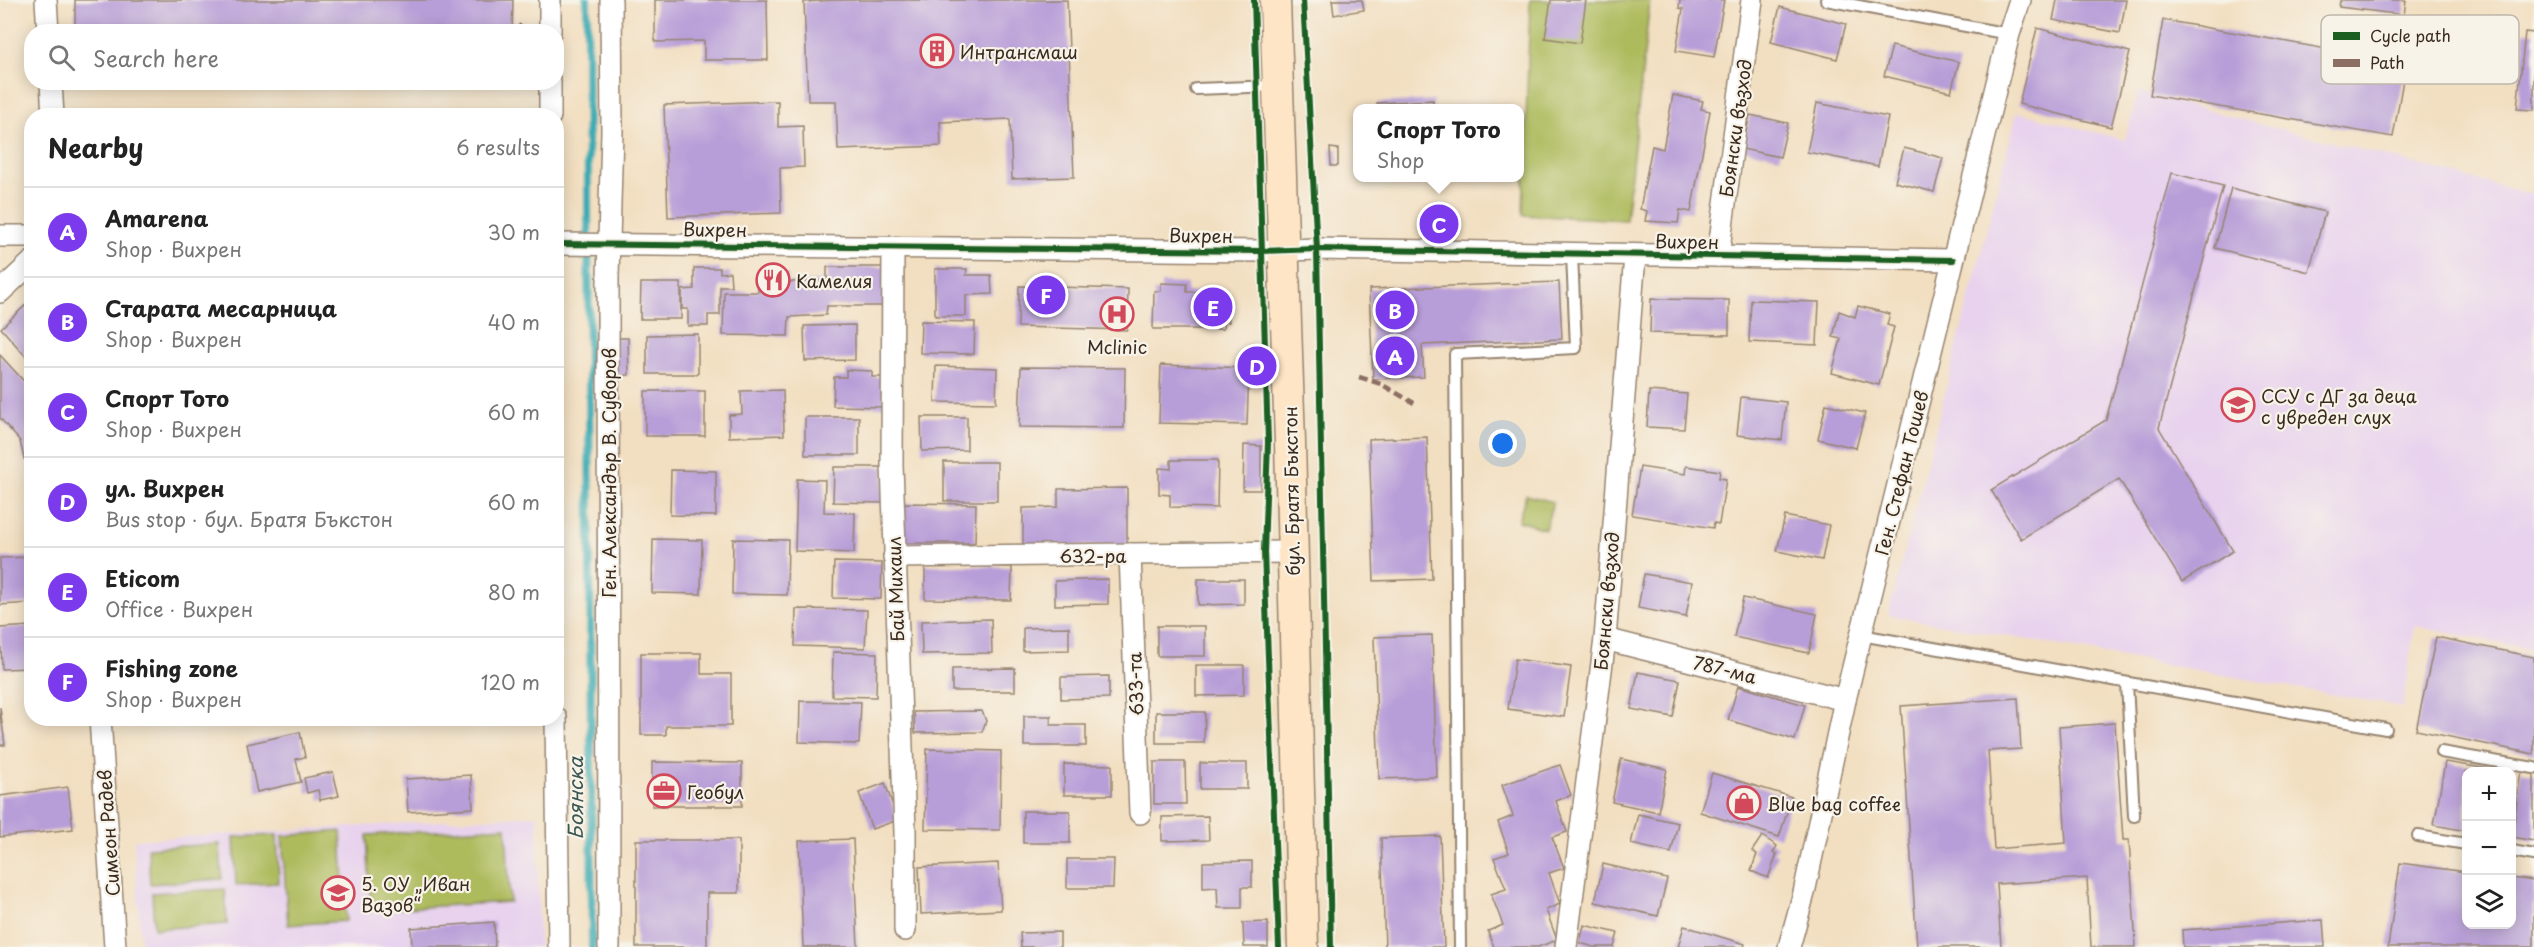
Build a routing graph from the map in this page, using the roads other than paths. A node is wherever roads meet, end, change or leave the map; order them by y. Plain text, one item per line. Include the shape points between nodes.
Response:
1 (46, 0) edge
2 (550, 0) edge
3 (611, 0) edge
4 (1275, 0) edge
5 (1752, 0) edge
6 (1826, 0) edge
7 (2020, 0) edge
8 (48, 24) edge
9 (550, 24) edge
10 (2009, 34) junction
11 (1279, 86) junction
12 (1196, 89) dead end
13 (51, 90) edge
14 (550, 90) edge
15 (53, 108) edge
16 (550, 108) edge
17 (0, 236) edge
18 (24, 236) edge
19 (608, 243) junction
20 (564, 244) edge
21 (893, 247) junction
22 (1285, 250) junction
23 (1572, 254) junction
24 (1635, 255) junction
25 (1718, 256) junction
26 (1953, 260) junction
27 (24, 270) edge
28 (0, 292) edge
29 (1292, 552) junction
30 (1130, 554) junction
31 (894, 557) junction
32 (1861, 635) junction
33 (1605, 639) junction
34 (2127, 683) junction
35 (1845, 700) junction
36 (101, 726) edge
37 (556, 726) edge
38 (2386, 729) dead end
39 (2441, 752) dead end
40 (2534, 768) edge
41 (1140, 813) dead end
42 (2134, 816) dead end
43 (2418, 836) dead end
44 (2462, 843) edge
45 (2516, 852) edge
46 (2534, 855) edge
47 (905, 930) dead end
48 (115, 947) edge
49 (559, 947) edge
50 (609, 947) edge
51 (1303, 947) edge
52 (1460, 947) edge
53 (1566, 947) edge
54 (1789, 947) edge

1 - 8 street
2 - 9 street
3 - 19 street, Ген. Александър В. Суворов
4 - 11 street, бул. Братя Бъкстон
5 - 25 street, Боянски възход
6 - 10 lane
7 - 10 street, Ген. Стефан Тошев
10 - 26 street, Ген. Стефан Тошев
11 - 12 lane
11 - 22 street, бул. Братя Бъкстон
13 - 15 street
14 - 16 street
17 - 18 street
19 - 20 street, Вихрен
19 - 21 street, Вихрен
19 - 50 street, Ген. Александър В. Суворов
21 - 22 street, Вихрен
21 - 31 street, Бай Михаил
22 - 23 street, Вихрен
22 - 29 street, бул. Братя Бъкстон
23 - 24 street, Вихрен
23 - 52 lane via 1576,348 1455,354
24 - 25 street, Вихрен
24 - 33 street, Боянски възход
25 - 26 street, Вихрен
26 - 32 street, Ген. Стефан Тошев
27 - 28 street
29 - 30 street, 632-ра
29 - 51 street, бул. Братя Бъкстон
30 - 31 street, 632-ра
30 - 41 street, 633-та
31 - 47 street, Бай Михаил
32 - 34 lane
32 - 35 street, Ген. Стефан Тошев
33 - 35 street, 787-ма
33 - 53 street, Боянски възход
34 - 38 lane
34 - 42 lane
35 - 54 street, Ген. Стефан Тошев
36 - 48 street, Симеон Радев
37 - 49 street
39 - 40 lane
43 - 44 lane
45 - 46 lane

